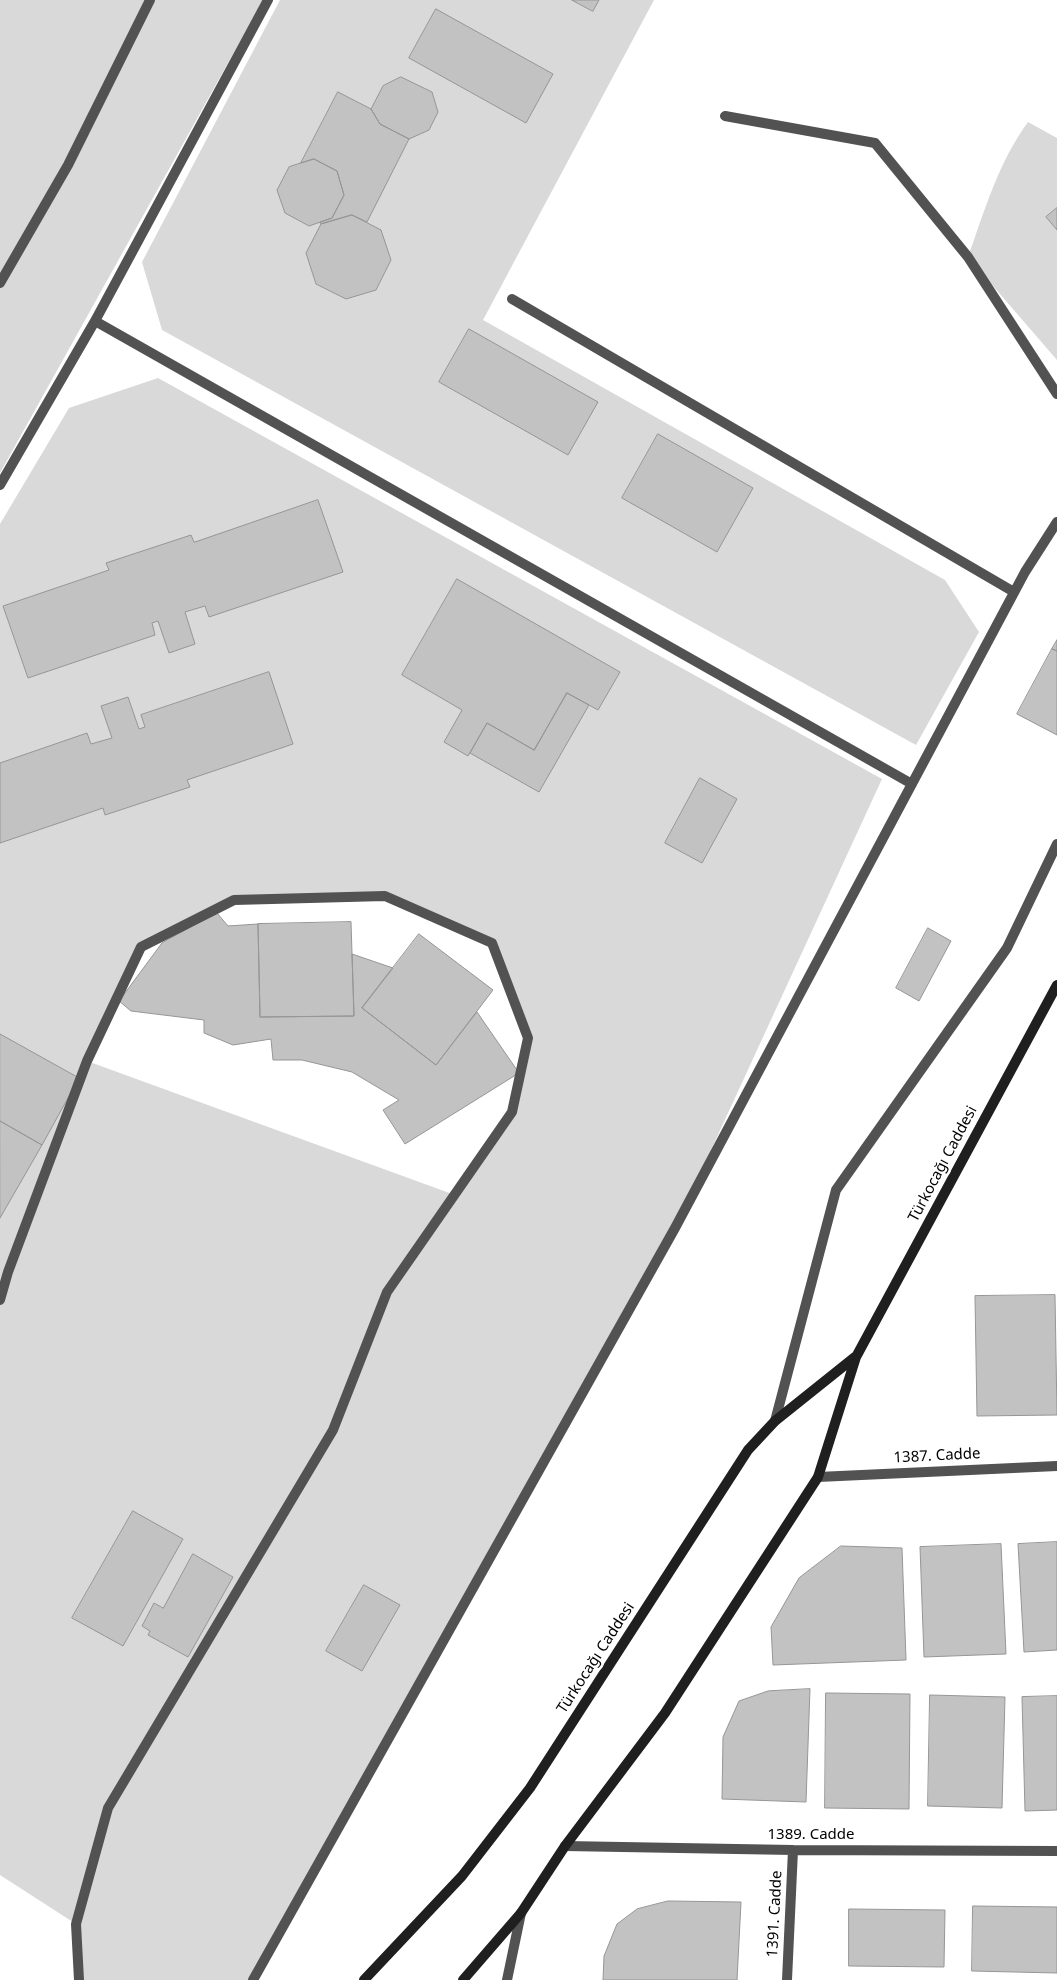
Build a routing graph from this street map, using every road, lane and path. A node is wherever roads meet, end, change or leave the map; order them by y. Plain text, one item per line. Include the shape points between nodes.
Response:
1 (150, 0) edge
2 (268, 0) edge
3 (725, 116) dead end
4 (0, 283) edge
5 (512, 299) dead end
6 (95, 321) junction
7 (1057, 394) edge
8 (0, 485) edge
9 (1057, 522) edge
10 (1014, 592) junction
11 (912, 784) junction
12 (1057, 844) edge
13 (1057, 985) edge
14 (0, 1300) edge
15 (856, 1357) junction
16 (775, 1421) junction
17 (1057, 1466) edge
18 (818, 1477) junction
19 (565, 1846) junction
20 (793, 1850) junction
21 (1057, 1851) edge
22 (521, 1913) junction
23 (79, 1980) edge
24 (252, 1980) edge
25 (364, 1980) edge
26 (463, 1980) edge
27 (507, 1980) edge
28 (787, 1980) edge

1 - 4 street via 68,165
2 - 6 street
3 - 7 street via 875,143 968,257
5 - 10 street
6 - 8 street
6 - 11 street
9 - 10 street
10 - 11 street
11 - 24 street via 675,1228
12 - 16 street via 1007,948 836,1190
13 - 15 main road, Türkocağı Caddesi
14 - 23 street via 87,1061 141,947 234,900 385,896 492,943 528,1038 512,1112 386,1292 332,1430 108,1808 76,1924
15 - 16 main road, Türkocağı Caddesi
15 - 18 main road, Türkocağı Caddesi
16 - 25 main road, Türkocağı Caddesi via 748,1450 530,1788 462,1876
17 - 18 street, 1387. Cadde
18 - 19 main road, Türkocağı Caddesi via 665,1713
19 - 20 street, 1389. Cadde
19 - 22 main road, Türkocağı Caddesi
20 - 21 street, 1389. Cadde
20 - 28 street, 1391. Cadde
22 - 26 main road, Türkocağı Caddesi
22 - 27 street

